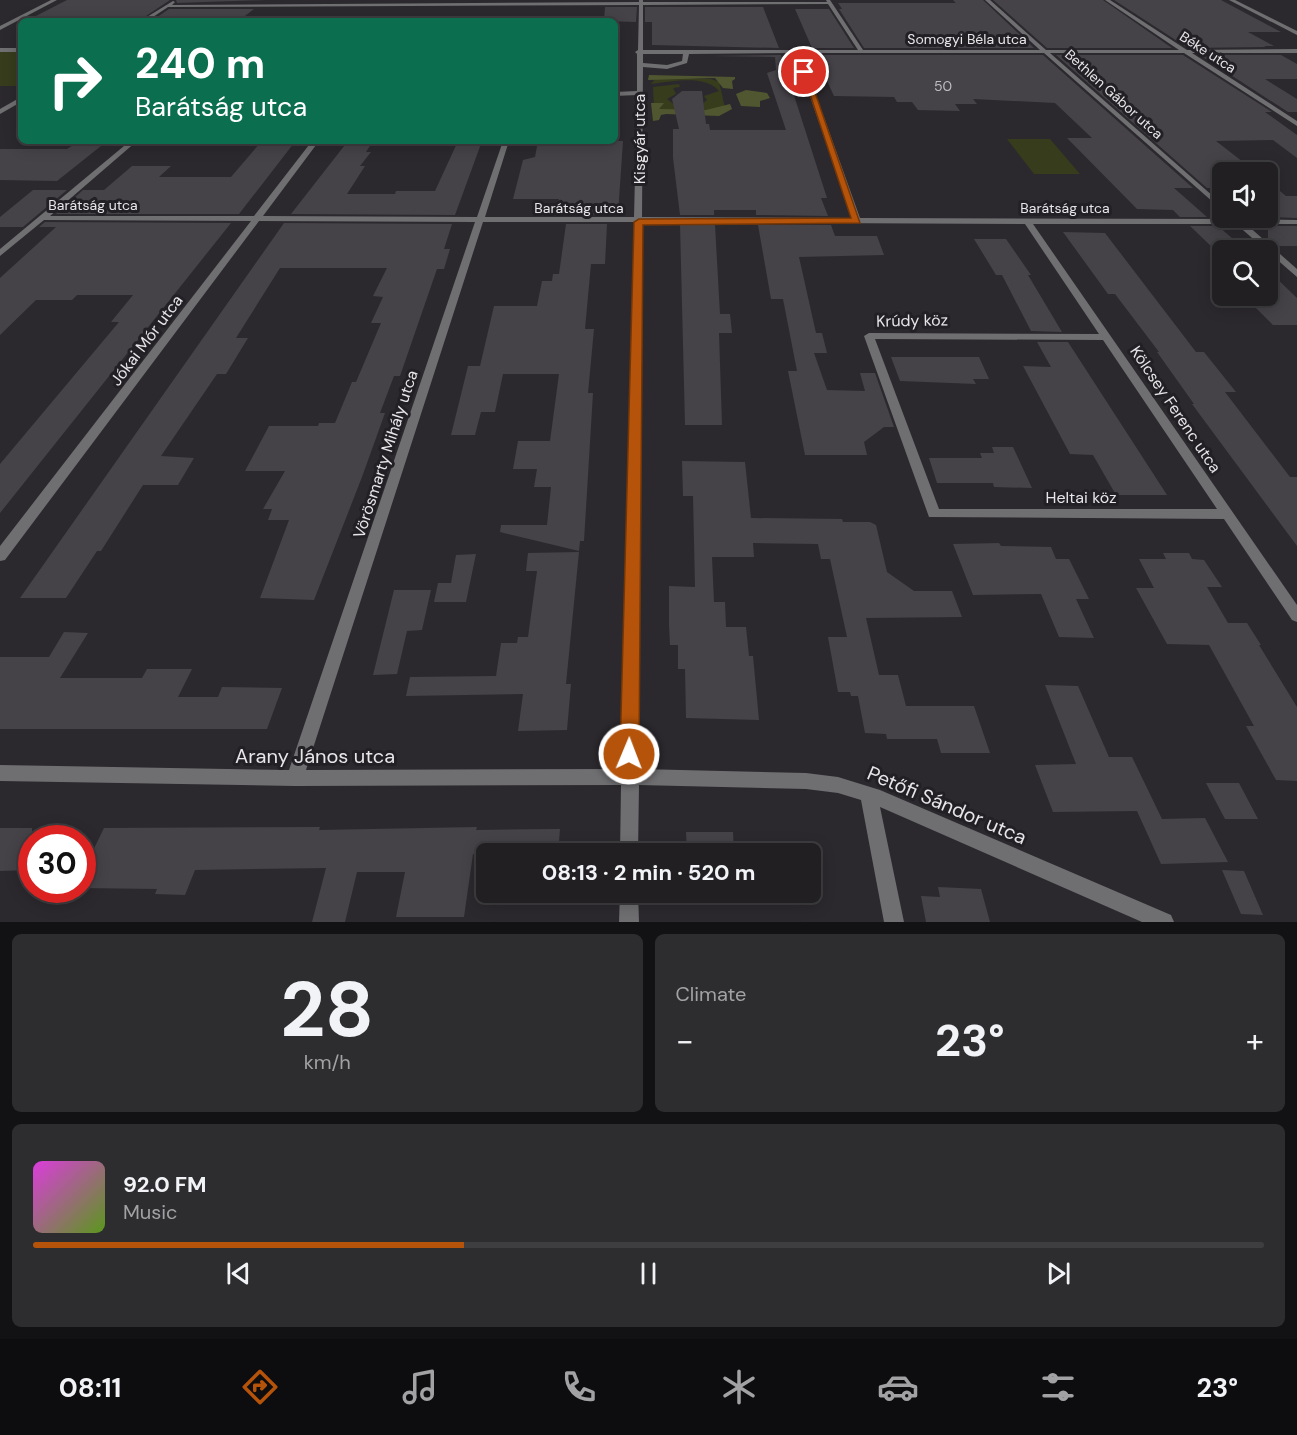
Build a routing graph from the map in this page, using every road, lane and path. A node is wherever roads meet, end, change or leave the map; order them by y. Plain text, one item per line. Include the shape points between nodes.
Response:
1 (55, 0) edge
2 (177, 0) edge
3 (289, 0) edge
4 (987, 0) edge
5 (1107, 0) edge
6 (1232, 0) edge
7 (641, 2) edge
8 (829, 2) edge
9 (284, 4) junction
10 (168, 6) junction
11 (20, 18) edge
12 (149, 18) edge
13 (18, 19) edge
14 (0, 28) edge
15 (1297, 33) edge
16 (0, 50) edge
17 (1183, 50) junction
18 (18, 51) edge
19 (686, 51) junction
20 (797, 51) junction
21 (861, 51) junction
22 (1046, 51) junction
23 (1297, 51) edge
24 (638, 52) junction
25 (640, 64) junction
26 (639, 93) junction
27 (618, 94) edge
28 (18, 101) edge
29 (0, 112) edge
30 (1297, 124) edge
31 (130, 144) edge
32 (314, 144) edge
33 (505, 144) edge
34 (1212, 199) edge
35 (41, 218) junction
36 (256, 220) junction
37 (1212, 220) edge
38 (857, 221) junction
39 (1278, 221) edge
40 (478, 222) junction
41 (639, 222) junction
42 (1028, 222) junction
43 (1297, 222) edge
44 (1245, 228) edge
45 (0, 253) edge
46 (1297, 274) edge
47 (1107, 337) junction
48 (934, 514) joint
49 (1228, 514) junction
50 (0, 556) edge
51 (1297, 616) edge
52 (0, 773) edge
53 (629, 777) junction
54 (295, 778) junction
55 (869, 795) junction
56 (629, 843) edge
57 (629, 903) edge
58 (628, 922) edge
59 (894, 922) edge
60 (1164, 922) edge

1 - 11 street
2 - 10 street
3 - 9 street
4 - 22 street, Bethlen Gábor utca
5 - 17 street, Béke utca
6 - 15 street
7 - 8 street
7 - 9 street
7 - 24 street, Kisgyár utca
8 - 21 street
9 - 10 street
10 - 12 street
13 - 14 street
16 - 18 street
17 - 22 street, Somogyi Béla utca
17 - 23 street, Somogyi Béla utca
17 - 30 street, Béke utca
19 - 20 street, Somogyi Béla utca
19 - 24 street, Somogyi Béla utca
19 - 25 street via 686,61 676,66
20 - 21 street, Somogyi Béla utca
20 - 38 street
21 - 22 street, Somogyi Béla utca
22 - 34 street, Bethlen Gábor utca
24 - 25 street, Kisgyár utca
25 - 26 street, Kisgyár utca
26 - 27 street
26 - 41 street, Kisgyár utca
28 - 29 street
31 - 35 street
32 - 36 street, Jókai Mór utca
33 - 40 street, Vörösmarty Mihály utca
35 - 36 street, Barátság utca
35 - 45 street
36 - 40 street, Barátság utca
36 - 50 street, Jókai Mór utca
37 - 42 street, Barátság utca
38 - 41 street, Barátság utca
38 - 42 street, Barátság utca
39 - 43 street, Barátság utca
40 - 41 street, Barátság utca
40 - 54 street, Vörösmarty Mihály utca
41 - 53 street, Kisgyár utca
42 - 47 street, Kölcsey Ferenc utca
44 - 46 street
47 - 48 street, Krúdy köz via 869,336
47 - 49 street, Kölcsey Ferenc utca
48 - 49 street, Heltai köz
49 - 51 street, Kölcsey Ferenc utca
52 - 54 street, Arany János utca
53 - 54 street, Arany János utca
53 - 55 street, Petőfi Sándor utca via 806,781 838,785
53 - 56 street, Kisgyár utca
55 - 59 street
55 - 60 street, Petőfi Sándor utca
57 - 58 street

